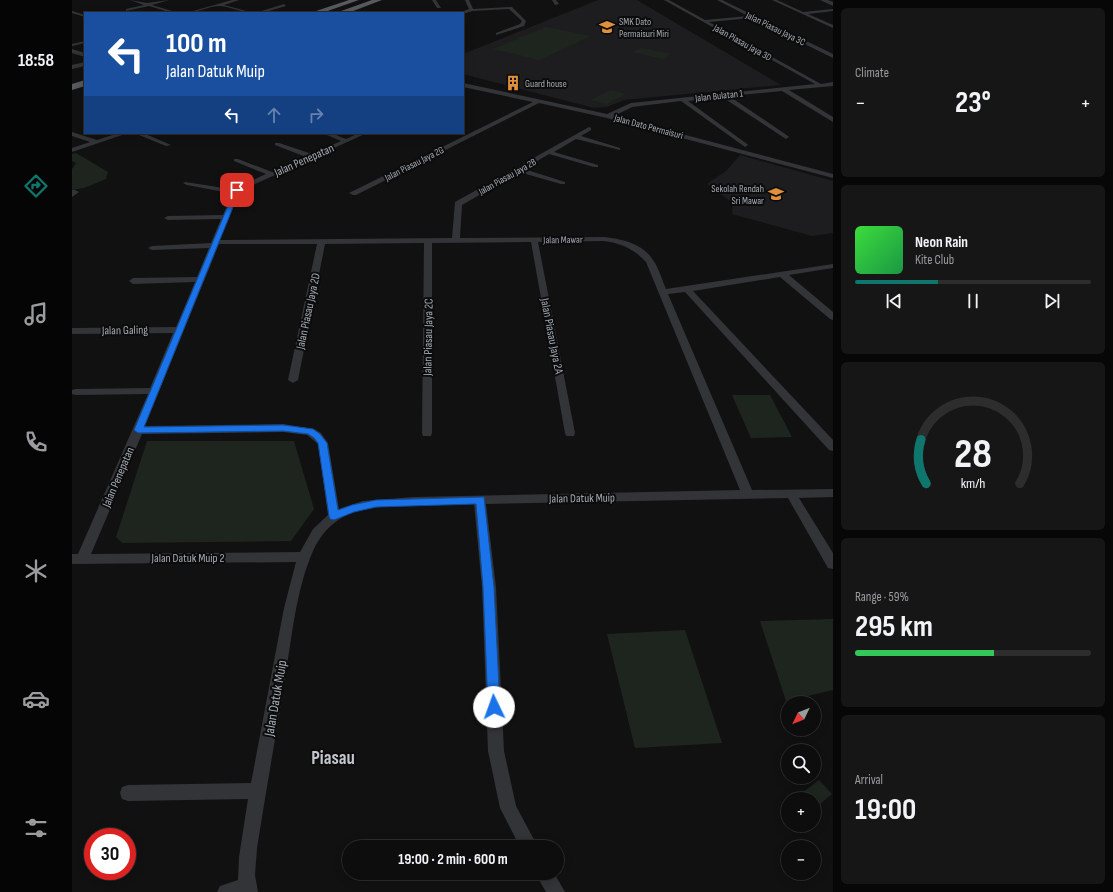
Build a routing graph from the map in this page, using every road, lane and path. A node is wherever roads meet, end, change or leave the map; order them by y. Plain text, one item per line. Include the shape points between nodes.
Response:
1 (132, 0) edge
2 (167, 0) edge
3 (237, 0) edge
4 (356, 0) edge
5 (379, 0) edge
6 (434, 0) edge
7 (467, 0) edge
8 (666, 0) edge
9 (719, 0) edge
10 (774, 0) edge
11 (823, 0) edge
12 (833, 4) edge
13 (149, 5) junction
14 (219, 5) junction
15 (284, 5) dead end
16 (438, 7) dead end
17 (520, 7) dead end
18 (510, 8) junction
19 (128, 10) dead end
20 (472, 10) junction
21 (833, 10) edge
22 (72, 12) edge
23 (174, 12) edge
24 (192, 12) edge
25 (248, 12) edge
26 (260, 12) edge
27 (317, 12) edge
28 (341, 12) edge
29 (464, 13) edge
30 (803, 13) junction
31 (79, 14) junction
32 (72, 16) edge
33 (84, 16) edge
34 (752, 17) junction
35 (704, 21) junction
36 (833, 27) edge
37 (498, 34) dead end
38 (84, 42) edge
39 (72, 45) edge
40 (833, 49) edge
41 (820, 50) junction
42 (72, 51) edge
43 (84, 55) edge
44 (833, 56) edge
45 (84, 64) edge
46 (72, 67) edge
47 (84, 83) edge
48 (833, 84) edge
49 (820, 85) junction
50 (466, 86) edge
51 (72, 88) edge
52 (783, 89) junction
53 (84, 92) edge
54 (723, 95) junction
55 (72, 96) edge
56 (682, 99) junction
57 (539, 101) junction
58 (608, 116) junction
59 (833, 120) edge
60 (589, 129) dead end
61 (72, 134) edge
62 (122, 134) edge
63 (140, 134) edge
64 (327, 134) edge
65 (362, 134) edge
66 (576, 136) junction
67 (786, 137) dead end
68 (347, 141) junction
69 (97, 142) junction
70 (277, 144) dead end
71 (168, 145) dead end
72 (745, 145) dead end
73 (618, 149) dead end
74 (72, 150) edge
75 (548, 152) junction
76 (311, 156) junction
77 (236, 160) dead end
78 (596, 166) dead end
79 (519, 170) junction
80 (272, 174) junction
81 (833, 176) edge
82 (187, 183) dead end
83 (563, 183) dead end
84 (237, 190) junction
85 (353, 193) dead end
86 (226, 217) junction
87 (168, 218) dead end
88 (428, 240) junction
89 (456, 240) junction
90 (534, 240) junction
91 (322, 241) junction
92 (214, 244) junction
93 (152, 248) dead end
94 (833, 266) edge
95 (782, 274) junction
96 (200, 279) junction
97 (133, 281) dead end
98 (687, 289) junction
99 (662, 292) junction
100 (833, 317) edge
101 (179, 330) junction
102 (72, 331) edge
103 (293, 380) dead end
104 (153, 391) junction
105 (76, 392) dead end
106 (138, 430) junction
107 (427, 433) dead end
108 (570, 433) dead end
109 (833, 447) edge
110 (833, 493) edge
111 (791, 494) junction
112 (748, 495) junction
113 (480, 500) junction
114 (334, 516) junction
115 (304, 557) junction
116 (77, 559) edge
117 (833, 564) edge
118 (258, 791) junction
119 (128, 793) dead end
120 (525, 840) edge
121 (548, 880) edge
122 (248, 889) edge
123 (226, 892) edge
124 (556, 892) edge

1 - 13 street
2 - 13 street
3 - 14 street
4 - 27 highway
5 - 28 highway
6 - 16 street
7 - 20 street
8 - 35 street, Jalan Piasau Jaya 3D
9 - 34 street, Jalan Piasau Jaya 3C
10 - 30 street
11 - 12 street
13 - 19 street
13 - 23 street
14 - 24 street
14 - 25 street
15 - 26 street
17 - 18 street
18 - 20 street
18 - 37 street via 524,23
20 - 29 street
21 - 30 street
22 - 31 street
30 - 36 street
31 - 32 street
31 - 33 street
34 - 35 street
34 - 41 street, Jalan Piasau Jaya 3C
35 - 49 street, Jalan Piasau Jaya 3D
38 - 39 street
40 - 41 street
41 - 44 street, Jalan Piasau Jaya 3C
42 - 43 street
45 - 46 street
47 - 51 highway
48 - 49 street, Jalan Bulatan 1
49 - 52 street, Jalan Bulatan 1
50 - 57 street, Jalan Dato Permaisuri
52 - 54 street, Jalan Bulatan 1
52 - 59 street
53 - 55 highway
54 - 56 street, Jalan Bulatan 1
54 - 67 street
56 - 58 street, Jalan Bulatan 1 via 632,105
56 - 72 street
57 - 58 street, Jalan Dato Permaisuri
57 - 85 street, Jalan Piasau Jaya 2G
58 - 81 street, Jalan Dato Permaisuri
60 - 66 street, Jalan Piasau Jaya 2B
61 - 69 street
62 - 69 street
63 - 71 street
64 - 68 street
65 - 68 street, Jalan Penepatan
66 - 73 street
66 - 75 street, Jalan Piasau Jaya 2B
68 - 76 street, Jalan Penepatan
69 - 74 street
70 - 76 street
75 - 78 street
75 - 79 street, Jalan Piasau Jaya 2B
76 - 80 street, Jalan Penepatan
77 - 80 street
79 - 83 street
79 - 89 street, Jalan Piasau Jaya 2B via 458,204
80 - 84 street, Jalan Penepatan
82 - 84 street
84 - 86 street, Jalan Penepatan
86 - 87 street
86 - 92 street, Jalan Penepatan
88 - 89 street, Jalan Mawar
88 - 91 street, Jalan Mawar
88 - 107 street, Jalan Piasau Jaya 2C
89 - 90 street, Jalan Mawar
90 - 99 street, Jalan Mawar via 603,239 630,244 641,250 650,261
90 - 108 street, Jalan Piasau Jaya 2A
91 - 92 street, Jalan Mawar
91 - 103 street, Jalan Piasau Jaya 2D
92 - 93 street, Jalan Mawar
92 - 96 street, Jalan Penepatan
94 - 95 street
95 - 98 street
95 - 100 street
96 - 97 street
96 - 101 street, Jalan Penepatan
98 - 99 street
98 - 109 street
99 - 112 street, Jalan Mawar
101 - 102 street, Jalan Galing
101 - 104 street, Jalan Penepatan
104 - 105 street
104 - 106 street, Jalan Penepatan
106 - 114 street via 283,428 310,432 323,443
106 - 116 street, Jalan Penepatan
110 - 111 street, Jalan Datuk Muip
111 - 112 street, Jalan Datuk Muip
111 - 117 street
112 - 113 street, Jalan Datuk Muip
113 - 114 street, Jalan Datuk Muip via 376,504 352,508
113 - 120 street via 489,587 496,751 508,808
114 - 115 street, Jalan Datuk Muip via 320,529
115 - 116 street, Jalan Datuk Muip 2
115 - 118 street, Jalan Datuk Muip via 294,596
118 - 119 street
118 - 122 street, Jalan Datuk Muip via 248,855
121 - 124 street
122 - 123 street

